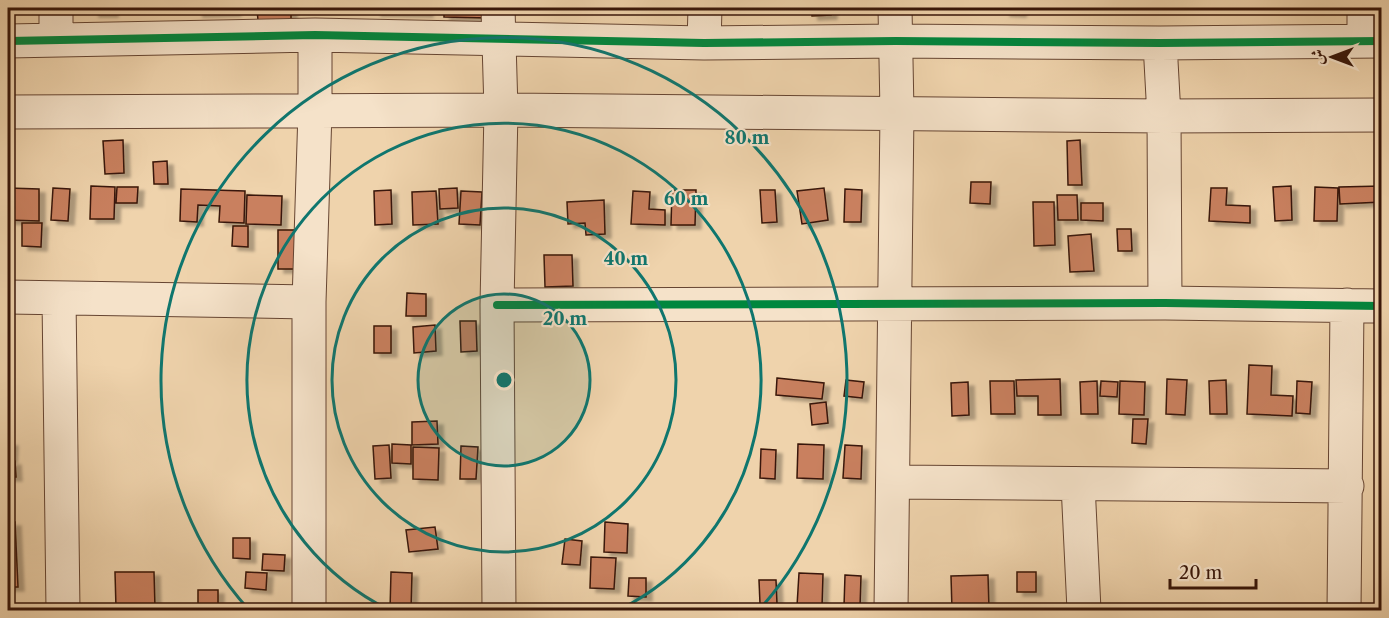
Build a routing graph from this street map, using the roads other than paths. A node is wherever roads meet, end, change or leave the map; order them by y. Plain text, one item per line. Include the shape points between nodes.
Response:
1 (56, 8) edge
2 (705, 8) edge
3 (895, 8) edge
4 (1364, 8) edge
5 (498, 23) edge
6 (315, 35) junction
7 (56, 40) junction
8 (896, 40) junction
9 (1373, 40) edge
10 (8, 41) edge
11 (704, 43) junction
12 (1160, 43) junction
13 (501, 110) junction
14 (315, 111) junction
15 (8, 112) edge
16 (897, 112) junction
17 (1164, 116) junction
18 (1382, 116) edge
19 (8, 297) edge
20 (59, 298) junction
21 (309, 302) junction
22 (1165, 303) junction
23 (894, 304) junction
24 (497, 305) junction
25 (1347, 305) junction
26 (1382, 306) edge
27 (893, 483) junction
28 (1078, 484) junction
29 (1347, 486) junction
30 (63, 610) edge
31 (309, 610) edge
32 (499, 610) edge
33 (891, 610) edge
34 (1084, 610) edge
35 (1344, 610) edge

1 - 7 street
2 - 11 street
3 - 8 street
4 - 9 street
5 - 6 street
5 - 11 street
5 - 13 street
6 - 7 street
6 - 14 street
7 - 10 street
8 - 11 street
8 - 12 street
8 - 16 street
9 - 12 street
12 - 17 street
13 - 14 street
13 - 16 street
13 - 24 street
14 - 15 street
14 - 21 street
16 - 17 street
16 - 23 street
17 - 18 street
17 - 22 street
19 - 20 street
20 - 21 street
20 - 30 street
21 - 31 street
22 - 23 street
22 - 25 street
23 - 24 street
23 - 27 street
24 - 32 street
25 - 26 street
25 - 29 street
27 - 28 street
27 - 33 street
28 - 29 street
28 - 34 street
29 - 35 street

